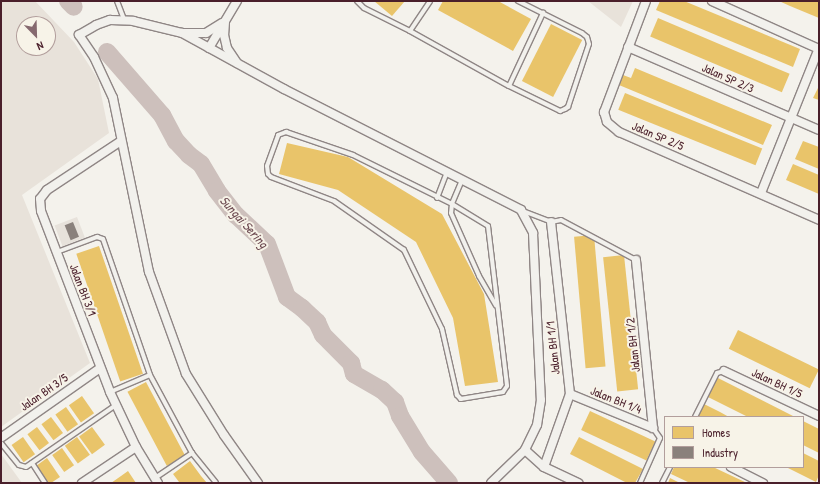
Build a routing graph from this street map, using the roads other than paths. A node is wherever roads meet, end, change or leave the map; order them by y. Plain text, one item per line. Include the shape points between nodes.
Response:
1 (117, 1) edge
2 (237, 1) edge
3 (357, 1) edge
4 (430, 1) edge
5 (518, 1) edge
6 (646, 1) edge
7 (712, 1) edge
8 (543, 13) junction
9 (124, 19) junction
10 (225, 21) junction
11 (410, 31) junction
12 (182, 34) junction
13 (209, 48) junction
14 (628, 48) junction
15 (819, 49) edge
16 (240, 66) junction
17 (509, 86) junction
18 (791, 119) junction
19 (819, 130) edge
20 (121, 141) junction
21 (448, 172) junction
22 (462, 179) junction
23 (761, 193) junction
24 (437, 198) junction
25 (452, 204) junction
26 (521, 210) junction
27 (819, 220) edge
28 (551, 222) junction
29 (56, 252) junction
30 (636, 260) joint
31 (497, 308) junction
32 (100, 368) junction
33 (724, 371) joint
34 (150, 374) junction
35 (110, 392) junction
36 (570, 394) junction
37 (116, 405) junction
38 (695, 416) edge
39 (819, 416) edge
40 (653, 428) junction
41 (1, 439) edge
42 (136, 447) junction
43 (525, 450) junction
44 (192, 452) junction
45 (32, 463) junction
46 (544, 467) junction
47 (670, 468) edge
48 (733, 468) edge
49 (157, 480) edge
50 (46, 483) edge
51 (82, 483) edge
52 (216, 483) edge
53 (258, 483) edge
54 (491, 483) edge
55 (578, 483) edge
56 (640, 483) edge
57 (662, 483) edge
58 (763, 483) edge

1 - 9 lane
2 - 10 street
3 - 11 lane via 364,8
4 - 11 lane
5 - 8 lane
6 - 14 street, Jalan SP 2/5
7 - 15 street
8 - 17 lane
8 - 17 lane via 582,33 588,44 568,107 560,111
9 - 12 street
9 - 20 street via 110,20 79,35 94,57 113,98
10 - 12 street via 206,33
10 - 13 street
10 - 16 street via 224,35 227,48
11 - 17 lane
12 - 13 street
13 - 16 street
14 - 18 street, Jalan SP 2/3
14 - 23 street, Jalan SP 2/5 via 604,112 607,122 618,132
15 - 18 street
16 - 21 street
18 - 19 street, Jalan SP 2/3
18 - 23 street
20 - 29 street, Jalan BH 3/1 via 47,190 40,199 40,211
20 - 53 street via 149,272 186,374 224,436
21 - 22 street
21 - 24 lane
22 - 25 lane
22 - 26 street
23 - 27 street, Jalan SP 2/5
24 - 25 lane
24 - 31 lane via 353,154 286,132 278,135 267,166 271,178 334,201 404,250 442,329 455,390 461,399 503,392 507,386
25 - 31 lane via 454,222
25 - 31 lane via 488,226
26 - 28 lane
26 - 43 street via 532,232 541,400 537,425
28 - 30 lane via 561,220
28 - 36 street, Jalan BH 1/1
29 - 32 street, Jalan BH 3/1
29 - 34 lane via 97,237 103,239
30 - 40 street, Jalan BH 1/2
32 - 35 street, Jalan BH 3/1
32 - 41 street, Jalan BH 3/5
33 - 38 lane via 717,373
33 - 39 street, Jalan BH 1/5
34 - 35 lane
34 - 44 lane
35 - 37 street, Jalan BH 3/1
36 - 40 street, Jalan BH 1/4
36 - 46 street, Jalan BH 1/1
37 - 42 street, Jalan BH 3/1
37 - 45 lane
40 - 56 lane via 660,438
41 - 45 lane via 19,465 26,466
42 - 49 street, Jalan BH 3/1
42 - 51 street
43 - 46 street
43 - 54 street
44 - 49 lane
44 - 52 lane
45 - 50 lane
46 - 55 street
47 - 57 lane
48 - 58 street

